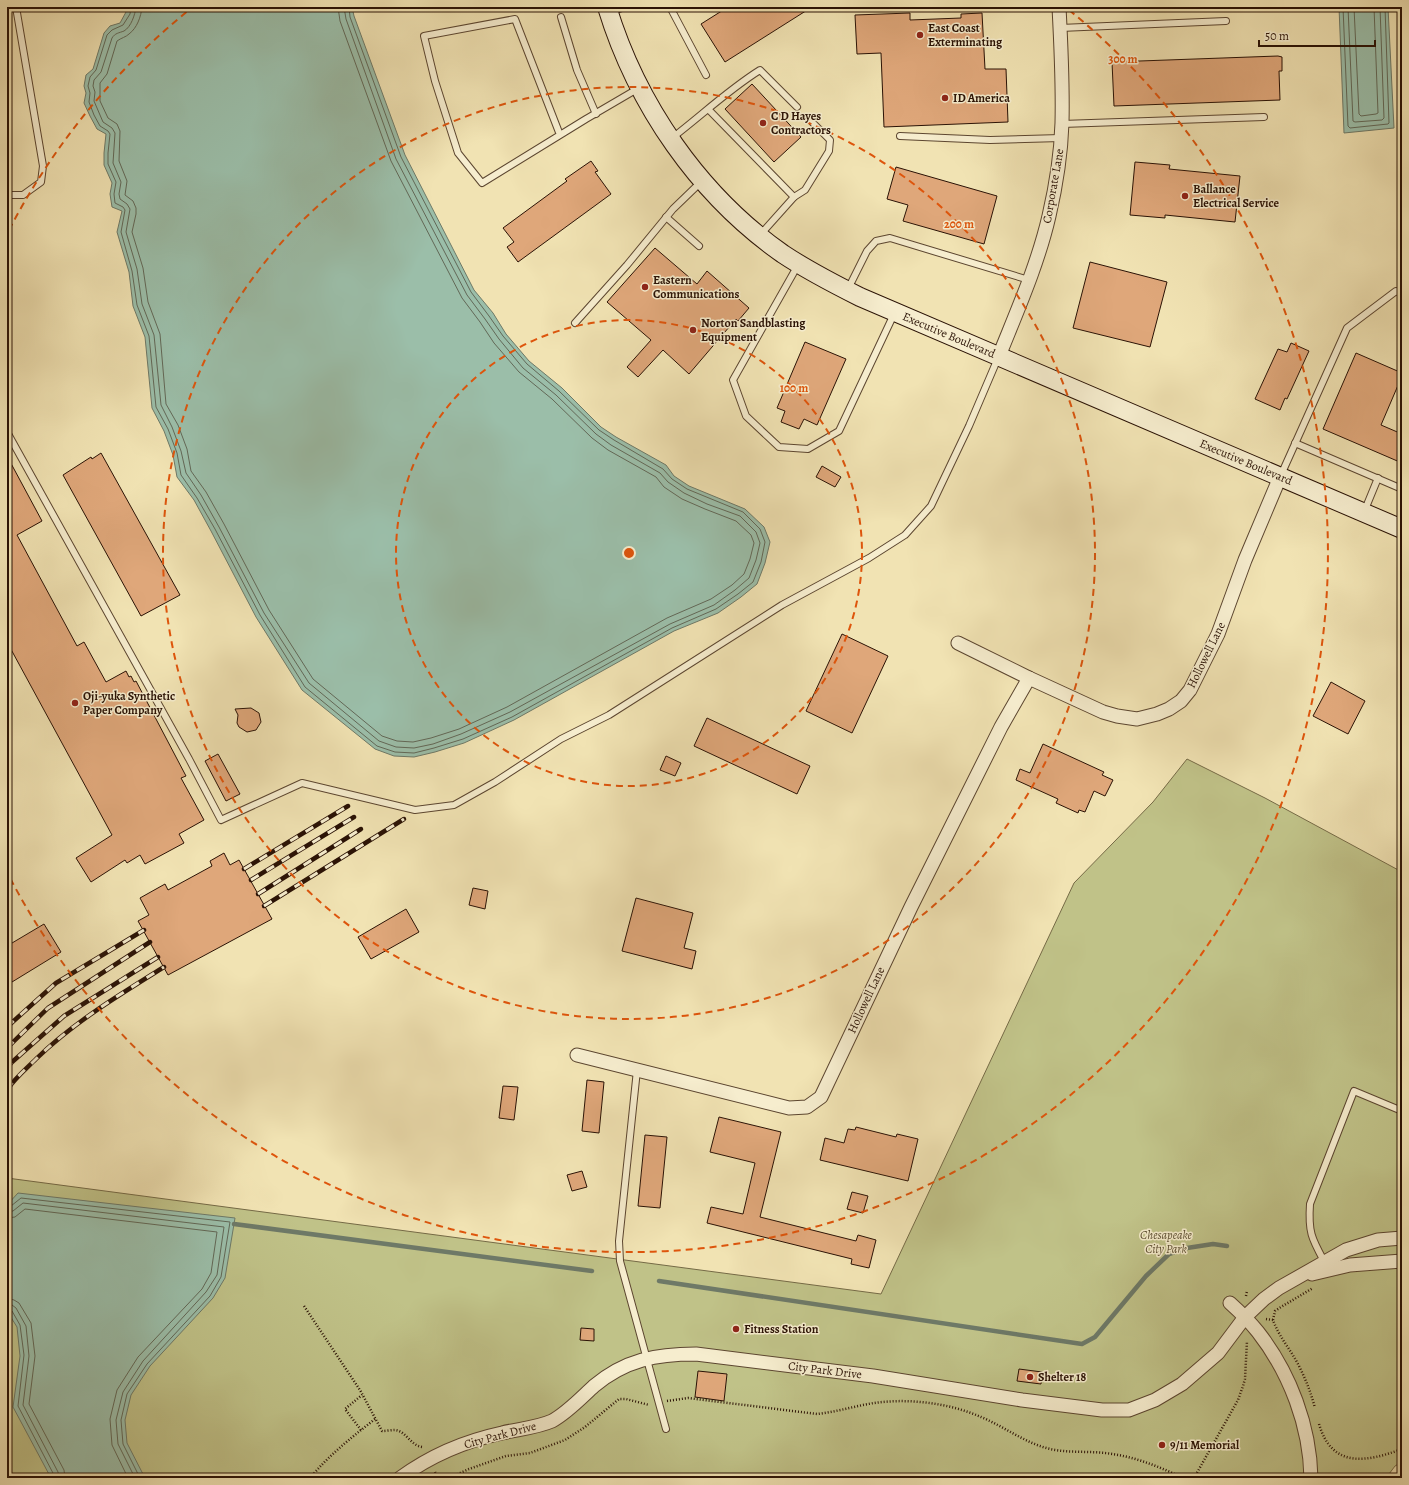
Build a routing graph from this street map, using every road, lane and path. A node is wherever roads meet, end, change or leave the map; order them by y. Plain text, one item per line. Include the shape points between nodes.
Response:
1 (16, 7) edge
2 (670, 7) edge
3 (1059, 7) edge
4 (614, 9) edge
5 (561, 17) dead end
6 (1226, 21) dead end
7 (1060, 28) junction
8 (706, 75) dead end
9 (640, 88) junction
10 (797, 107) dead end
11 (709, 110) junction
12 (596, 114) junction
13 (1264, 117) dead end
14 (812, 122) dead end
15 (1062, 124) junction
16 (560, 135) junction
17 (900, 136) dead end
18 (1061, 138) junction
19 (670, 139) junction
20 (702, 180) junction
21 (7, 195) edge
22 (794, 197) junction
23 (666, 218) junction
24 (760, 236) junction
25 (699, 246) dead end
26 (799, 264) junction
27 (1029, 280) junction
28 (847, 291) junction
29 (1402, 294) edge
30 (895, 312) junction
31 (575, 323) dead end
32 (999, 356) junction
33 (7, 432) edge
34 (1295, 443) junction
35 (1280, 477) junction
36 (1378, 478) junction
37 (1402, 489) edge
38 (1363, 512) junction
39 (1402, 529) edge
40 (958, 643) dead end
41 (1029, 678) junction
42 (576, 1055) dead end
43 (637, 1070) junction
44 (1402, 1111) edge
45 (1402, 1238) edge
46 (1402, 1261) edge
47 (1327, 1266) junction
48 (1314, 1288) dead end
49 (1230, 1303) dead end
50 (304, 1306) dead end
51 (1245, 1317) junction
52 (1273, 1320) dead end
53 (648, 1358) junction
54 (362, 1395) junction
55 (659, 1402) junction
56 (375, 1418) junction
57 (666, 1429) dead end
58 (361, 1430) junction
59 (431, 1459) junction
60 (310, 1478) edge
61 (400, 1478) edge
62 (438, 1478) edge
63 (449, 1478) edge
64 (1183, 1478) edge
65 (1311, 1478) edge

1 - 21 lane via 43,166 41,182 23,195
2 - 8 lane
3 - 7 street, Corporate Lane
4 - 9 street, Executive Boulevard via 628,65
5 - 12 lane via 577,70
6 - 7 lane
7 - 15 street, Corporate Lane
9 - 12 lane
9 - 19 street, Executive Boulevard
10 - 11 lane via 760,70 739,83
11 - 19 lane
11 - 22 lane
12 - 16 lane
13 - 15 lane
14 - 22 lane via 830,140 829,151 805,190
15 - 18 street, Corporate Lane
16 - 16 lane via 515,19 424,36 458,153 482,183
17 - 18 lane via 990,140
18 - 27 street, Corporate Lane via 1049,216
19 - 20 street, Executive Boulevard
20 - 23 lane
20 - 24 street, Executive Boulevard via 732,212
22 - 24 lane
23 - 25 lane
23 - 31 lane
24 - 26 street, Executive Boulevard
26 - 28 street, Executive Boulevard
26 - 30 lane via 733,380 746,416 779,447 808,449 839,431
27 - 28 lane via 890,238 876,241 867,251
27 - 32 street, Corporate Lane
28 - 30 street, Executive Boulevard
29 - 34 lane via 1396,291 1347,328
30 - 32 street, Executive Boulevard
32 - 33 lane via 930,506 905,535 869,558 782,605 609,714 561,739 454,805 415,810 302,783 221,820
32 - 35 street, Executive Boulevard
34 - 35 lane
34 - 36 lane
35 - 38 street, Executive Boulevard
35 - 41 street, Hollowell Lane via 1245,560 1218,634 1190,690 1181,701 1157,714 1138,718 1117,716
36 - 37 lane
36 - 38 lane
38 - 39 street, Executive Boulevard
40 - 41 street, Hollowell Lane
41 - 43 street, Hollowell Lane via 1001,727 911,906 821,1097 807,1107 789,1108
42 - 43 street, Hollowell Lane
43 - 53 lane via 619,1241 620,1261
44 - 47 lane via 1354,1091 1310,1204 1310,1233
45 - 47 street, City Park Drive via 1378,1240 1346,1250
46 - 47 street, City Park Drive
47 - 51 street, City Park Drive via 1296,1278 1279,1288
48 - 52 path via 1280,1307 1275,1312
49 - 51 street
50 - 54 path
51 - 53 street, City Park Drive via 1218,1353 1182,1384 1155,1400 1129,1410 1102,1410 1022,1400 873,1376 696,1354 669,1354
51 - 65 street via 1277,1361 1291,1389 1305,1430
53 - 55 lane
53 - 59 street, City Park Drive via 615,1372 553,1420 484,1438 453,1448
54 - 56 path
54 - 58 path via 345,1409
55 - 57 lane
55 - 63 path via 648,1405 619,1399 565,1440 530,1453 506,1456 469,1468
55 - 64 path via 688,1398 817,1414 876,1403 927,1403 982,1417 1037,1445 1065,1451 1105,1453 1134,1458
56 - 58 path
56 - 59 path via 382,1431 401,1432 416,1446 424,1448
58 - 60 path via 340,1445
59 - 61 street, City Park Drive via 419,1464
59 - 62 path via 435,1467 434,1473

